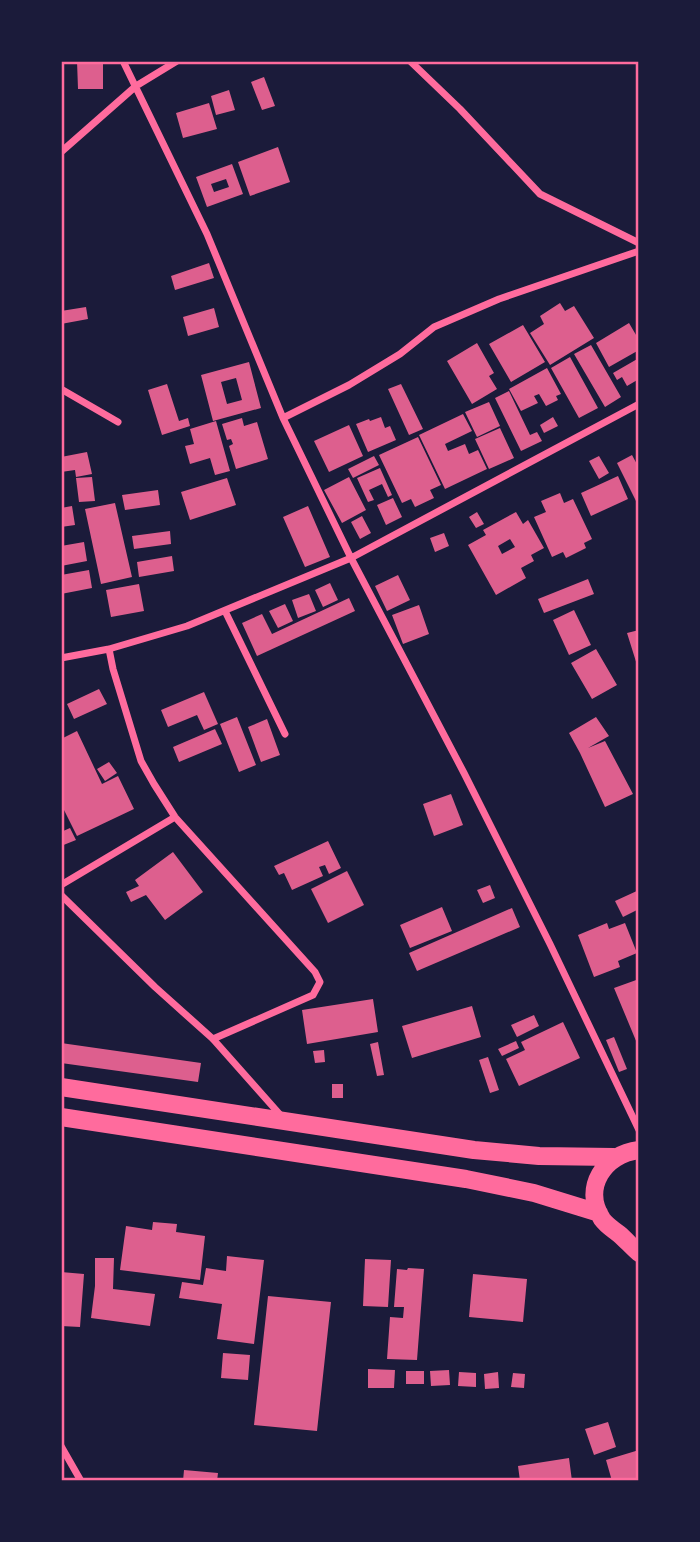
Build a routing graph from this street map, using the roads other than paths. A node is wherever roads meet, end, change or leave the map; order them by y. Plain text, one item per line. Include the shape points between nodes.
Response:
1 (123, 61) edge
2 (177, 61) edge
3 (410, 61) edge
4 (136, 86) junction
5 (61, 152) edge
6 (639, 243) edge
7 (639, 251) edge
8 (61, 389) edge
9 (639, 404) edge
10 (283, 418) junction
11 (118, 422) dead end
12 (351, 558) junction
13 (225, 611) junction
14 (109, 649) junction
15 (61, 658) edge
16 (285, 734) dead end
17 (174, 817) junction
18 (61, 885) edge
19 (61, 895) edge
20 (212, 1039) junction
21 (61, 1087) edge
22 (61, 1117) edge
23 (285, 1121) junction
24 (639, 1130) edge
25 (639, 1150) edge
26 (614, 1157) junction
27 (599, 1213) junction
28 (620, 1234) junction
29 (639, 1239) edge
30 (639, 1253) edge
31 (61, 1446) edge
32 (81, 1481) edge

1 - 4 street
2 - 4 street
3 - 6 street via 540,194
4 - 5 street
4 - 10 street via 207,234
7 - 10 street via 499,299 434,327 349,385
8 - 11 street
9 - 12 street
10 - 12 street
12 - 13 street
12 - 24 street via 464,773
13 - 14 street
13 - 16 street
14 - 15 street
14 - 17 street via 141,761
17 - 18 street
17 - 20 street via 320,982 313,995
19 - 20 street
20 - 23 street
21 - 23 highway
22 - 27 highway via 466,1179
23 - 26 highway via 474,1150
25 - 26 highway
26 - 27 highway via 597,1182
27 - 28 highway
28 - 29 highway
28 - 30 highway
31 - 32 street

